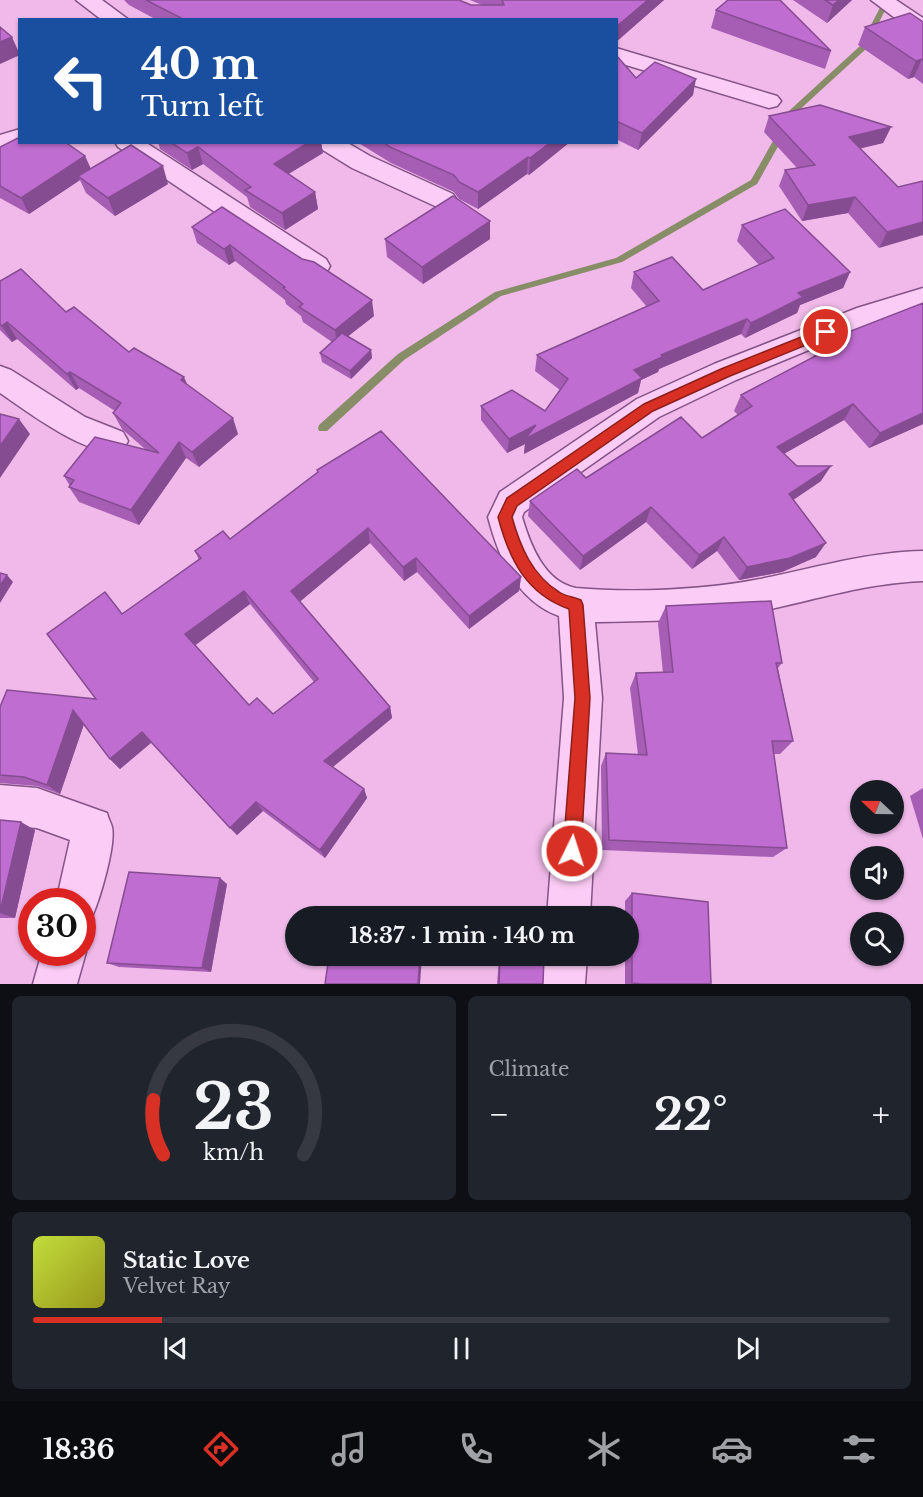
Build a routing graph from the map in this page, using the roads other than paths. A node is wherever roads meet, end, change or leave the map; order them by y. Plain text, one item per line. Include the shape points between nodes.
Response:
1 (87, 0) edge
2 (882, 0) edge
3 (115, 18) edge
4 (923, 28) edge
5 (618, 56) edge
6 (769, 101) dead end
7 (18, 137) edge
8 (0, 144) edge
9 (131, 144) edge
10 (330, 144) edge
11 (444, 200) edge
12 (316, 266) edge
13 (923, 298) edge
14 (0, 378) edge
15 (112, 441) edge
16 (923, 566) edge
17 (576, 605) junction
18 (0, 805) edge
19 (80, 888) edge
20 (568, 906) edge
21 (60, 966) edge
22 (564, 966) edge
23 (56, 984) edge
24 (563, 984) edge

1 - 3 street
2 - 4 street
5 - 6 street
7 - 8 street
9 - 12 street
10 - 11 street
13 - 17 street via 867,315 725,372 648,408 512,502 505,517 526,569 554,597
14 - 15 street via 74,426
16 - 17 street via 855,573 735,599
17 - 20 street via 583,698
18 - 19 street via 37,808 92,828
21 - 23 street
22 - 24 street

